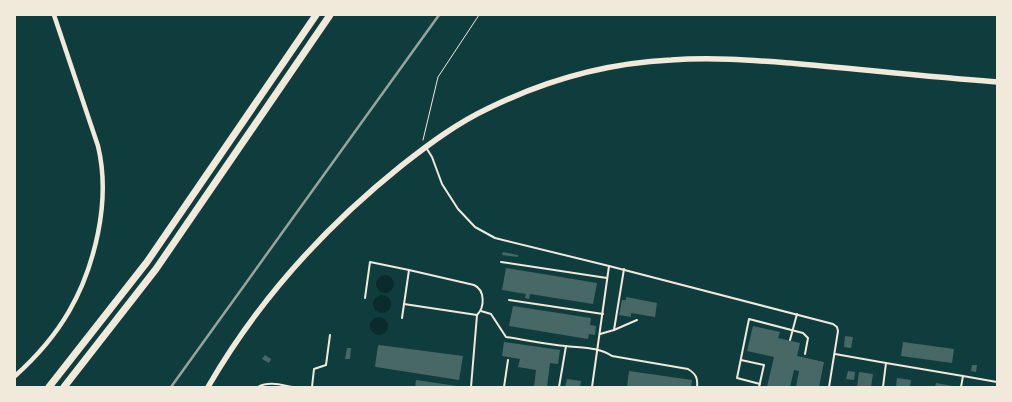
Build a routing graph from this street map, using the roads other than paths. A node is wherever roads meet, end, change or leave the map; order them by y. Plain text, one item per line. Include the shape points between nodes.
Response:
1 (54, 15) edge
2 (316, 15) edge
3 (330, 15) edge
4 (997, 82) edge
5 (426, 146) junction
6 (501, 262) dead end
7 (610, 266) junction
8 (409, 270) junction
9 (624, 270) junction
10 (607, 278) junction
11 (365, 298) dead end
12 (509, 300) dead end
13 (404, 304) junction
14 (481, 311) junction
15 (603, 314) junction
16 (797, 314) junction
17 (477, 315) junction
18 (402, 318) dead end
19 (637, 320) dead end
20 (614, 330) junction
21 (793, 330) junction
22 (600, 334) junction
23 (330, 336) dead end
24 (790, 340) dead end
25 (566, 346) junction
26 (598, 350) junction
27 (805, 354) dead end
28 (835, 354) junction
29 (508, 360) dead end
30 (741, 360) junction
31 (886, 364) junction
32 (15, 376) edge
33 (963, 376) junction
34 (997, 382) edge
35 (760, 384) junction
36 (49, 387) edge
37 (64, 387) edge
38 (208, 387) edge
39 (258, 387) edge
40 (293, 387) edge
41 (312, 387) edge
42 (471, 387) edge
43 (504, 387) edge
44 (560, 387) edge
45 (592, 387) edge
46 (697, 387) edge
47 (759, 387) edge
48 (830, 387) edge
49 (883, 387) edge
50 (961, 387) edge

1 - 32 street via 98,146 103,175 102,202 91,263 73,306 46,345
2 - 36 highway via 147,262
3 - 37 highway via 156,269
4 - 5 main road via 728,59 638,62 571,76 539,87 490,107
5 - 7 lane via 449,196 475,226 495,238
5 - 38 main road via 373,189 319,241 248,326
6 - 10 lane
7 - 9 lane
7 - 10 lane
8 - 11 lane via 370,262
8 - 13 lane
8 - 14 lane via 479,287 483,297
9 - 16 lane
9 - 20 lane
10 - 15 lane
12 - 15 lane
13 - 17 lane
13 - 18 lane
14 - 17 lane
14 - 25 lane via 491,314 506,337
15 - 22 lane
16 - 21 lane
16 - 28 lane via 837,327
17 - 42 lane
19 - 20 lane
20 - 22 lane
21 - 24 lane
21 - 27 lane via 808,338
21 - 30 lane via 749,319
22 - 26 lane
23 - 41 lane via 326,365 314,369
25 - 26 lane
25 - 44 lane
26 - 45 lane
26 - 46 lane via 612,356 688,369 695,373
28 - 31 lane
28 - 48 lane
29 - 43 lane
30 - 35 lane via 737,378
30 - 35 lane via 764,365
31 - 33 lane
31 - 49 lane
33 - 34 lane
33 - 50 lane
35 - 47 lane
39 - 40 lane via 270,383

